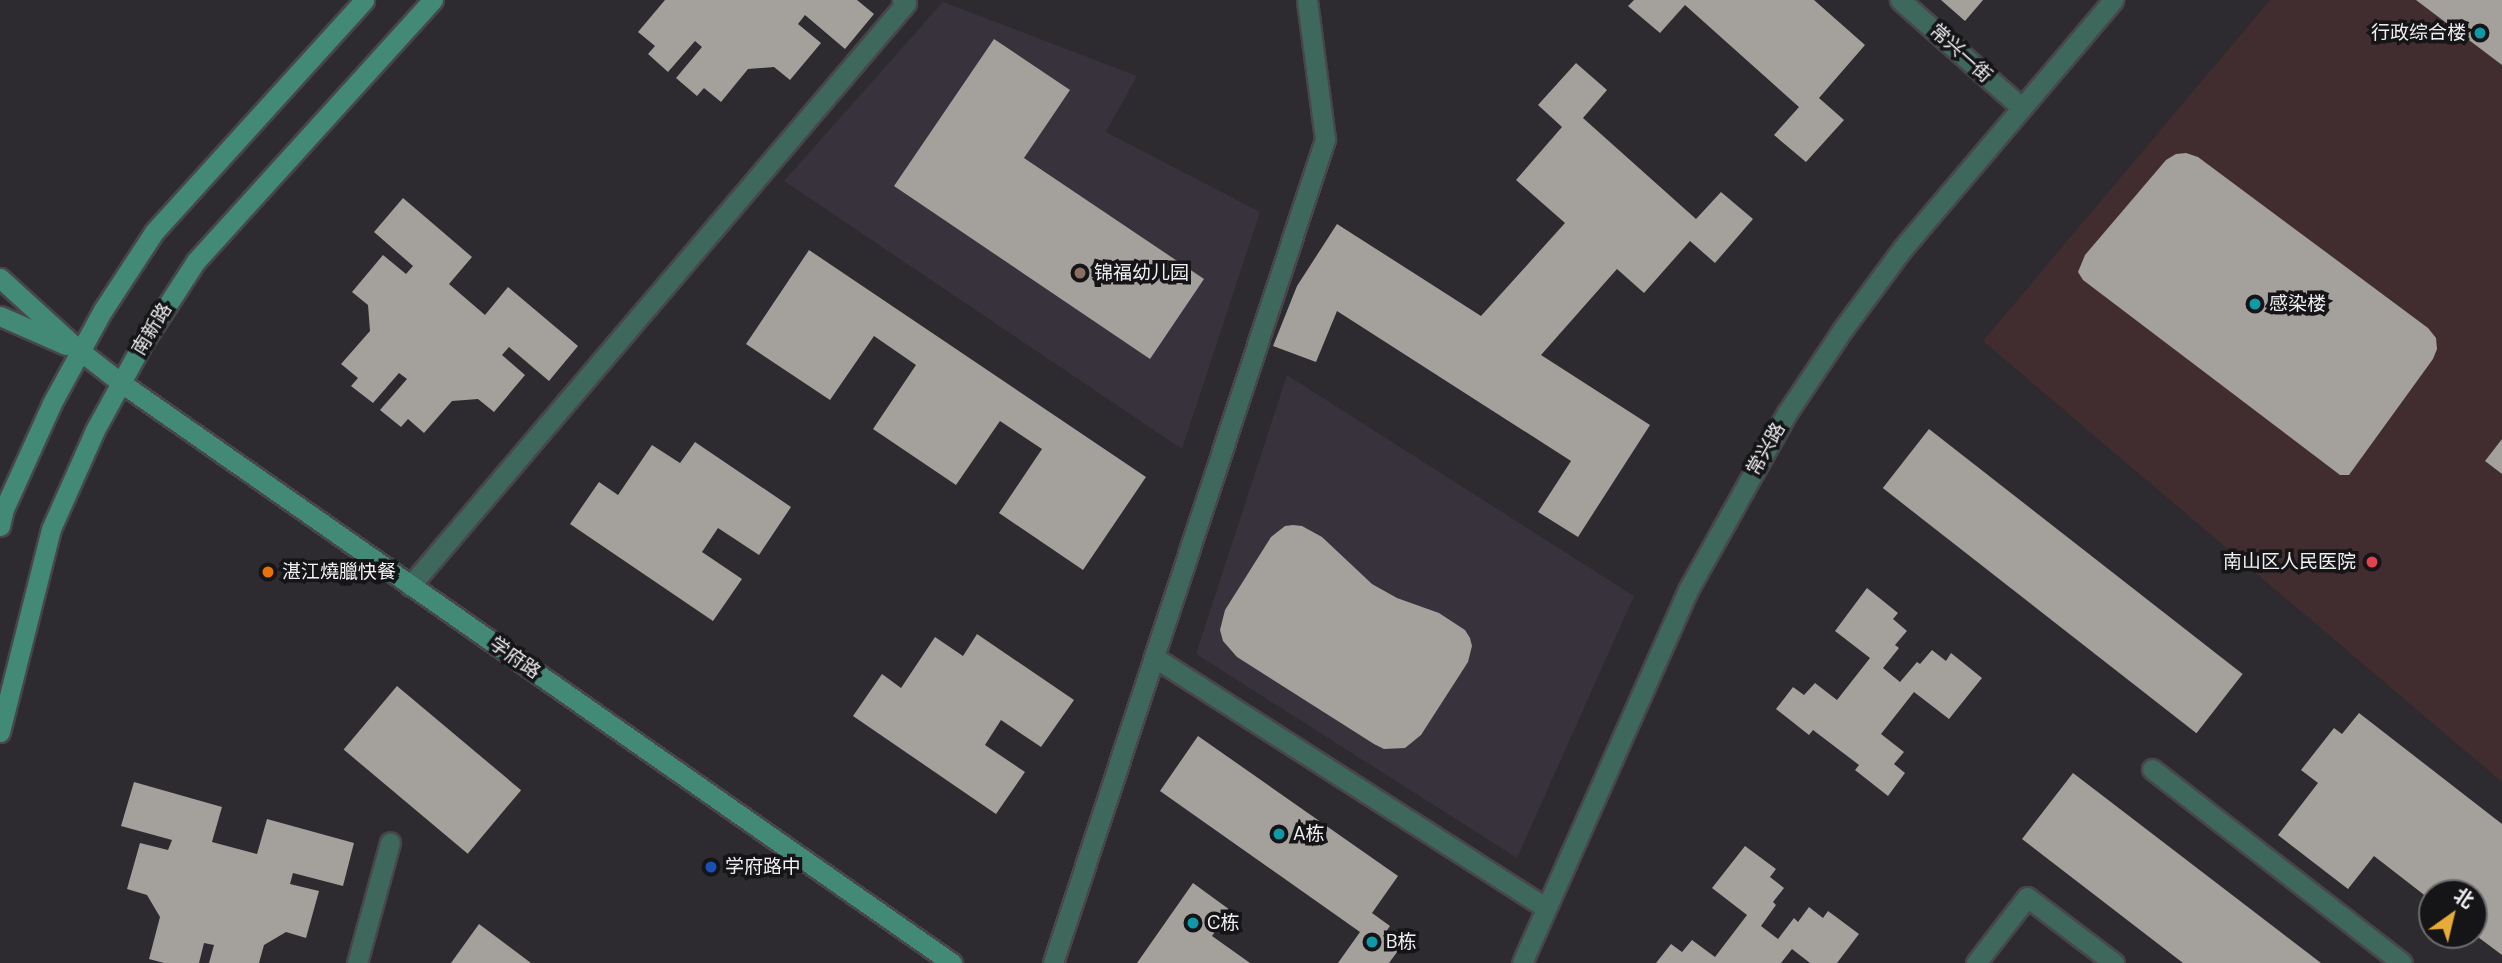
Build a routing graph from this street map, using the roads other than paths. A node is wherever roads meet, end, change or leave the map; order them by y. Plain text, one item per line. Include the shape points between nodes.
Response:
1 (364, 0) edge
2 (433, 0) edge
3 (902, 0) edge
4 (1307, 0) edge
5 (1900, 0) edge
6 (2113, 0) edge
7 (2021, 107) junction
8 (0, 278) edge
9 (0, 316) edge
10 (80, 351) junction
11 (120, 382) junction
12 (0, 526) edge
13 (410, 586) junction
14 (1154, 657) junction
15 (0, 732) edge
16 (2152, 769) dead end
17 (390, 842) dead end
18 (1546, 908) junction
19 (357, 963) edge
20 (952, 963) edge
21 (1053, 963) edge
22 (1522, 963) edge
23 (1976, 963) edge
24 (2114, 963) edge
25 (2402, 963) edge

1 - 10 main road via 154,232
2 - 11 main road, 南新路 via 197,261
3 - 13 street via 906,3
4 - 14 street via 1325,139
5 - 7 street, 常兴一街
6 - 7 street, 常兴路
7 - 18 street, 常兴路 via 1903,248 1787,413 1688,590
8 - 10 main road, 学府路
9 - 10 main road, 学府路
10 - 11 main road, 学府路
10 - 12 main road via 27,456
11 - 13 main road, 学府路
11 - 15 main road, 南新路 via 51,529
13 - 20 main road, 学府路
14 - 18 street
14 - 21 street
16 - 25 street
17 - 19 street
18 - 22 street, 常兴路
23 - 24 street via 2027,897

